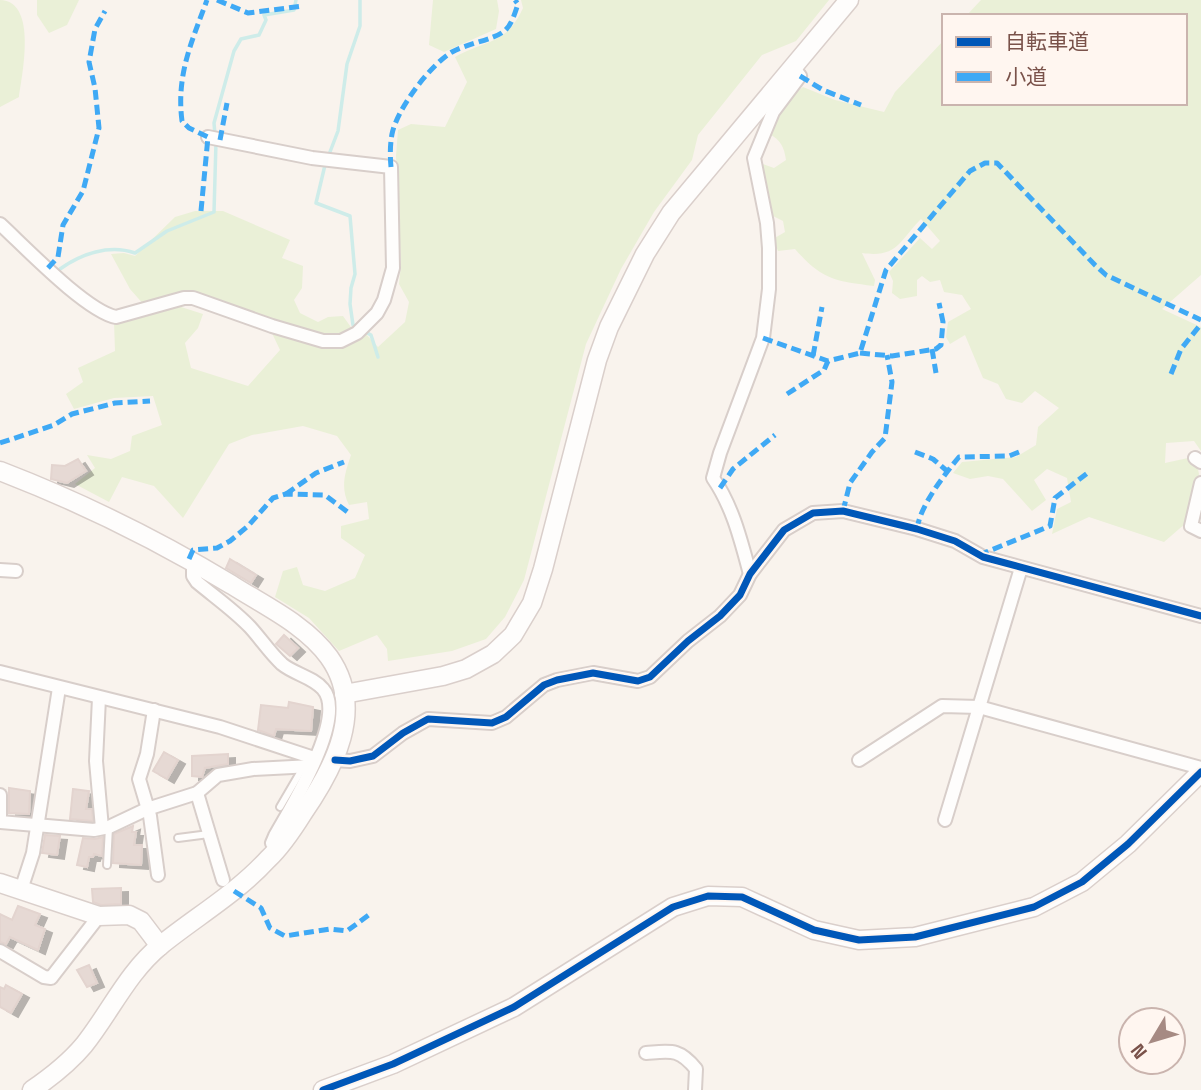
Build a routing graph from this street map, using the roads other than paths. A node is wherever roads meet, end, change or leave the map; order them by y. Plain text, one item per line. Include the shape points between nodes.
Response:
1 (849, 0) edge
2 (793, 67) junction
3 (212, 138) dead end
4 (0, 224) edge
5 (0, 471) edge
6 (1201, 483) edge
7 (1201, 531) edge
8 (193, 561) junction
9 (1021, 568) junction
10 (0, 570) edge
11 (16, 570) dead end
12 (750, 574) junction
13 (1201, 616) edge
14 (0, 672) edge
15 (59, 688) junction
16 (344, 694) junction
17 (99, 698) junction
18 (979, 707) junction
19 (154, 710) junction
20 (335, 760) junction
21 (859, 760) dead end
22 (310, 763) junction
23 (1201, 770) edge
24 (197, 793) junction
25 (0, 795) edge
26 (280, 807) dead end
27 (147, 809) junction
28 (0, 817) edge
29 (945, 820) dead end
30 (0, 822) edge
31 (37, 825) junction
32 (106, 828) junction
33 (211, 833) junction
34 (178, 838) dead end
35 (278, 848) junction
36 (107, 865) dead end
37 (158, 875) dead end
38 (223, 880) dead end
39 (0, 883) edge
40 (21, 890) junction
41 (99, 916) junction
42 (160, 946) junction
43 (0, 951) edge
44 (646, 1053) dead end
45 (32, 1090) edge
46 (323, 1090) edge
47 (695, 1090) edge

1 - 2 street
2 - 12 street via 800,76 773,112 754,158 769,248 764,338 713,478 740,533
2 - 16 street via 671,213 609,327 587,390 532,603 513,635 493,654 466,669
3 - 4 street via 391,167 393,268 384,300 357,333 341,341 323,341 193,298 108,316
5 - 8 street via 70,498
6 - 7 street via 1191,526
8 - 16 street via 316,642 331,660
8 - 22 street via 197,582 250,627 284,666 325,690 328,723
9 - 12 street via 983,557 955,541 843,511 813,513 784,530
9 - 13 street
9 - 18 street
10 - 11 street
12 - 20 street via 720,616 650,677 638,681 593,673 556,680 492,723 428,719 373,756
14 - 15 street
15 - 17 street
15 - 31 street
16 - 20 street via 343,730
17 - 19 street
17 - 32 street via 96,761
18 - 21 street via 942,706
18 - 23 street
18 - 29 street
19 - 22 street via 220,727
19 - 27 street via 139,779
20 - 35 street
22 - 24 street via 218,775
22 - 26 lane
22 - 35 street via 304,785 272,843
23 - 46 street via 1082,883 1034,907 915,937 859,940 814,930 742,897 708,896 673,907 514,1007 393,1064
24 - 27 street
24 - 33 street
25 - 28 street
27 - 32 street
27 - 37 street
30 - 31 street
31 - 32 street
31 - 40 street
32 - 36 lane
33 - 34 lane
33 - 38 street
35 - 42 street via 234,891
39 - 40 street
40 - 41 street
41 - 42 street via 129,915 141,920
41 - 43 street via 51,978
42 - 45 street via 127,980 85,1044
44 - 47 street via 675,1051 687,1057 696,1069

